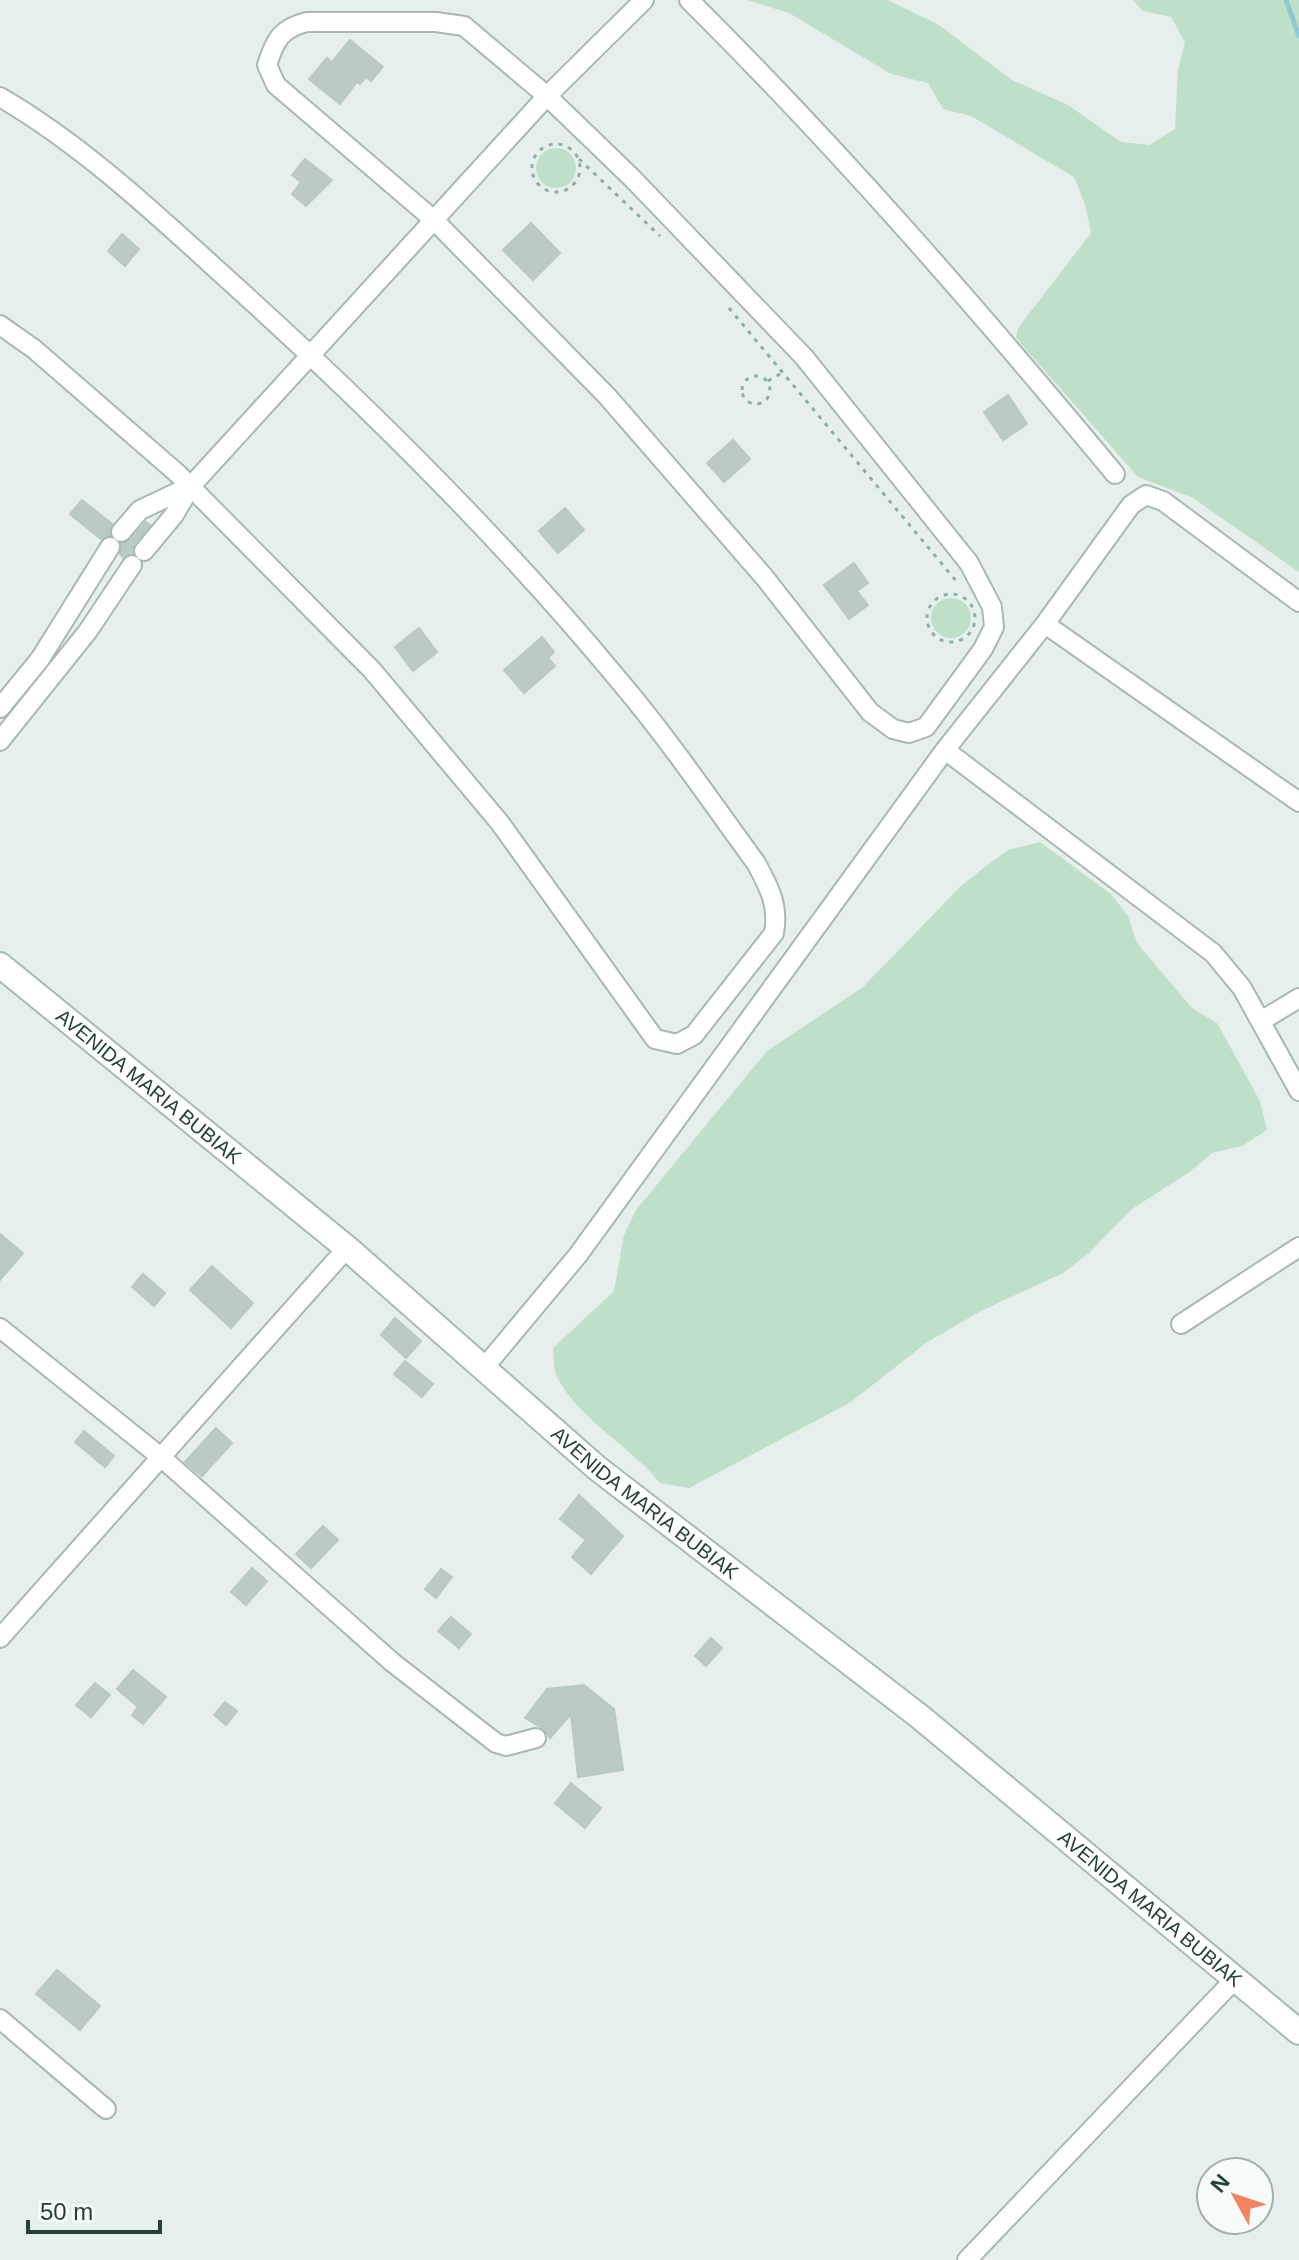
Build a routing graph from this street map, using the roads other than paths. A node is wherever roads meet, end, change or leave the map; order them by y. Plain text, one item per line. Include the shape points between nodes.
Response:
1 (644, 0) edge
2 (689, 0) edge
3 (547, 96) junction
4 (0, 97) edge
5 (434, 220) junction
6 (0, 325) edge
7 (311, 354) junction
8 (1115, 474) dead end
9 (191, 486) junction
10 (133, 565) junction
11 (100, 566) junction
12 (1299, 602) edge
13 (1045, 624) junction
14 (0, 708) edge
15 (0, 741) edge
16 (945, 750) junction
17 (1299, 802) edge
18 (0, 965) edge
19 (1299, 998) edge
20 (1261, 1021) junction
21 (1299, 1091) edge
22 (1299, 1247) edge
23 (347, 1248) junction
24 (1181, 1324) dead end
25 (0, 1328) edge
26 (483, 1369) junction
27 (162, 1458) junction
28 (0, 1638) edge
29 (536, 1738) dead end
30 (1236, 1978) junction
31 (0, 2019) edge
32 (1299, 2032) edge
33 (106, 2109) dead end
34 (967, 2260) edge

1 - 3 street
2 - 8 street via 947,271
3 - 5 street
3 - 5 street via 464,26 307,22 289,27 275,41 267,65 276,85
3 - 5 street via 804,357 969,563 992,607 994,627 926,727 909,733 893,729 870,712 765,578 607,396
4 - 7 street via 64,139
5 - 7 street
6 - 9 street
7 - 9 street
7 - 9 street via 450,491 623,684 756,863 777,913 774,933 694,1035 677,1044 655,1039 500,823 372,670
9 - 10 street
9 - 11 street via 140,510
10 - 11 street via 113,570
10 - 15 street
11 - 14 street via 40,659
12 - 13 street via 1163,501 1146,495 1131,505
13 - 16 street
13 - 17 street
16 - 20 street via 1200,941 1228,969
16 - 26 street via 578,1255
18 - 23 street, AVENIDA MARIA BUBIAK
19 - 20 street
20 - 21 street
22 - 24 street
23 - 26 street, AVENIDA MARIA BUBIAK
23 - 27 street
25 - 27 street
26 - 30 street, AVENIDA MARIA BUBIAK via 597,1468 919,1716
27 - 28 street
27 - 29 street via 446,1706 496,1743 506,1746
30 - 32 street, AVENIDA MARIA BUBIAK
30 - 34 street
31 - 33 street

